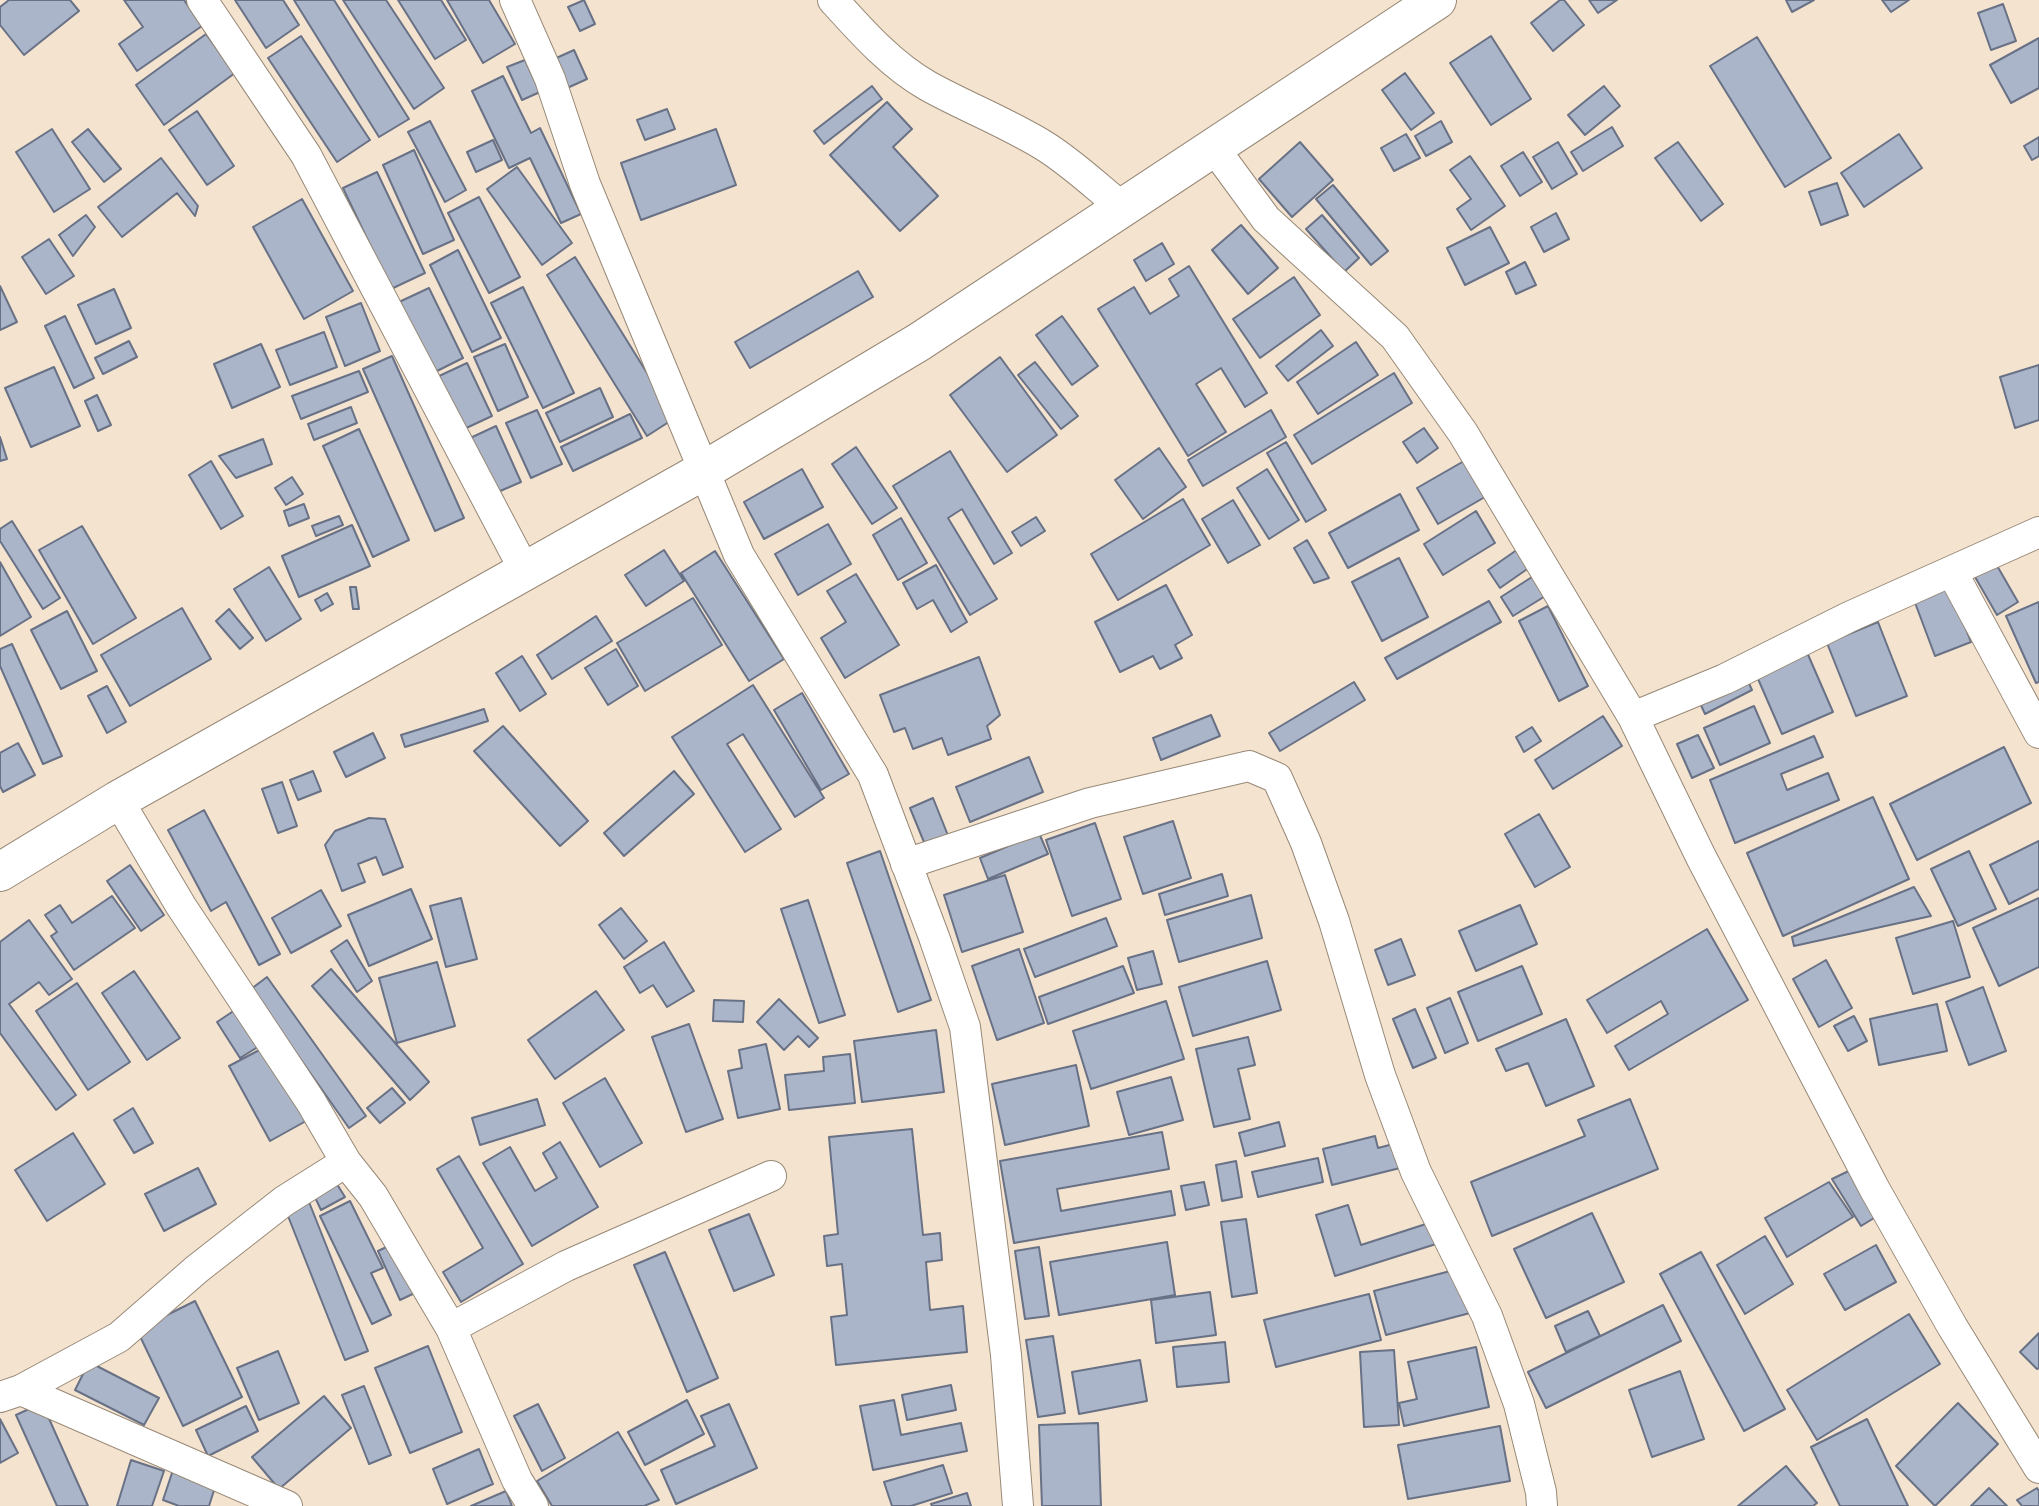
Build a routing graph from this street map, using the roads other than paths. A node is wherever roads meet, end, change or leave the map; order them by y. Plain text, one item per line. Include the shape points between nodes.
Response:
1 (202, 0) edge
2 (515, 0) edge
3 (833, 0) edge
4 (1437, 0) edge
5 (1214, 148) junction
6 (1122, 208) junction
7 (703, 471) junction
8 (2039, 531) edge
9 (1952, 572) junction
10 (526, 573) junction
11 (1633, 717) junction
12 (2039, 733) edge
13 (118, 800) junction
14 (906, 864) junction
15 (0, 872) edge
16 (346, 1162) junction
17 (771, 1176) dead end
18 (451, 1328) junction
19 (11, 1393) edge
20 (2039, 1468) edge
21 (287, 1506) edge
22 (533, 1506) edge
23 (1018, 1506) edge
24 (1542, 1506) edge

1 - 10 street via 306,155
2 - 7 street via 550,79 584,184
3 - 6 street via 898,65 927,85 1045,146
4 - 5 main road
5 - 6 main road
5 - 11 street via 1266,219 1395,337 1464,433
6 - 7 main road via 919,342
7 - 10 main road
7 - 14 street via 739,555 873,775
8 - 9 street
9 - 11 street
9 - 12 street
10 - 13 main road
11 - 20 street via 1874,1188
13 - 15 main road
13 - 16 street
14 - 23 street via 965,1027 1006,1355
14 - 24 street via 1103,800 1249,766 1277,778 1334,921 1380,1075 1416,1172 1487,1316 1520,1404
16 - 18 street via 373,1196
16 - 19 street via 284,1201 119,1337
17 - 18 street via 566,1266
18 - 22 street via 517,1480
19 - 21 street

